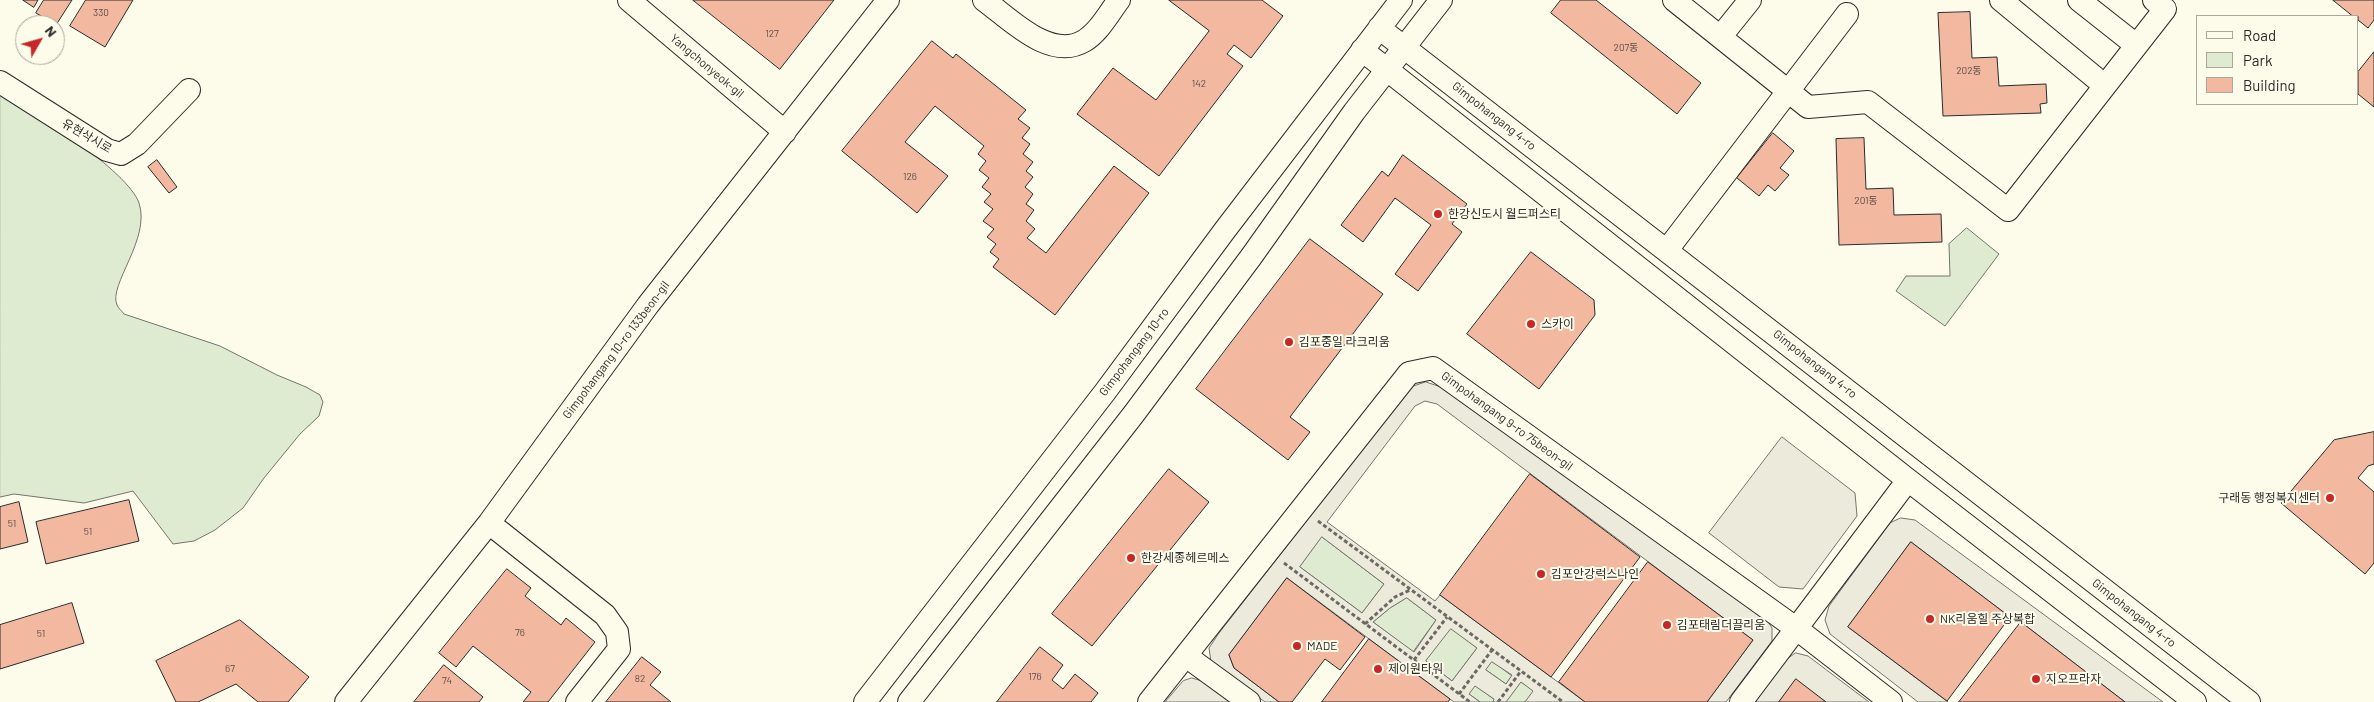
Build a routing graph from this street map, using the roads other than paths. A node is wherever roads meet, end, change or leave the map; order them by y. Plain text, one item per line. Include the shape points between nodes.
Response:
1 (629, 0) edge
2 (888, 0) edge
3 (984, 0) edge
4 (1120, 0) edge
5 (1401, 0) edge
6 (1441, 0) edge
7 (1674, 0) edge
8 (1750, 0) edge
9 (2001, 0) edge
10 (2079, 0) edge
11 (2154, 0) edge
12 (1847, 14) dead end
13 (1379, 28) junction
14 (1721, 36) junction
15 (2136, 45) junction
16 (1404, 46) junction
17 (1362, 50) junction
18 (1386, 68) junction
19 (0, 82) edge
20 (2104, 85) junction
21 (188, 90) dead end
22 (1788, 91) junction
23 (785, 132) junction
24 (1667, 250) junction
25 (1908, 480) junction
26 (489, 523) junction
27 (1797, 629) junction
28 (1186, 656) junction
29 (346, 702) edge
30 (577, 702) edge
31 (865, 702) edge
32 (909, 702) edge
33 (1149, 702) edge
34 (1249, 702) edge
35 (1741, 702) edge
36 (1891, 702) edge
37 (2195, 702) edge
38 (2249, 702) edge

1 - 23 street, Yangchonyeok-gil
2 - 23 street, Gimpohangang 10-ro 133beon-gil
3 - 4 street via 1040,40 1064,47 1085,40
5 - 13 street, Gimpohangang 10-ro
6 - 16 street
7 - 14 street
8 - 14 street
9 - 20 street
10 - 15 street
11 - 15 street via 2165,9
12 - 22 street
13 - 16 street, Gimpohangang 4-ro
13 - 17 street, Gimpohangang 10-ro
14 - 22 street
15 - 20 street
16 - 18 street
16 - 24 street, Gimpohangang 4-ro
17 - 18 street
17 - 31 street, Gimpohangang 10-ro via 1106,392
18 - 25 street
18 - 32 street via 1240,273
19 - 21 street, 유현삭시로 via 107,150 121,154 137,144
20 - 22 street via 2008,210 1868,102 1808,107
22 - 24 street
23 - 26 street, Gimpohangang 10-ro 133beon-gil via 648,305
24 - 38 street, Gimpohangang 4-ro
25 - 27 street
25 - 37 street
26 - 29 street, Gimpohangang 10-ro 133beon-gil
26 - 30 street via 605,615 617,632 619,649
27 - 28 street, Gimpohangang 9-ro 75beon-gil via 1433,368 1409,373
27 - 35 street
27 - 36 street, Gimpohangang 9-ro 75beon-gil
28 - 33 street, Gimpohangang 9-ro 75beon-gil
28 - 34 street

